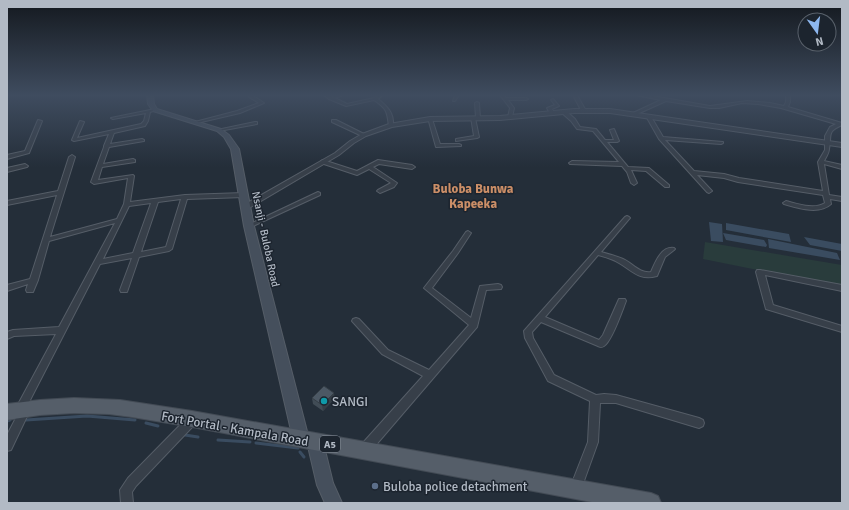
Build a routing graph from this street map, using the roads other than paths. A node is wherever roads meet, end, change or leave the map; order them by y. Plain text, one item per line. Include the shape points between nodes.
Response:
1 (476, 118) edge
2 (147, 119) edge
3 (184, 119) edge
4 (210, 119) edge
5 (392, 119) edge
6 (430, 119) junction
7 (439, 119) edge
8 (572, 119) edge
9 (650, 119) edge
10 (667, 119) edge
11 (823, 119) edge
12 (40, 121) dead end
13 (334, 121) dead end
14 (82, 122) dead end
15 (197, 122) junction
16 (255, 123) dead end
17 (841, 124) edge
18 (392, 125) junction
19 (219, 130) junction
20 (612, 130) dead end
21 (112, 132) junction
22 (364, 135) junction
23 (661, 138) junction
24 (142, 140) dead end
25 (604, 141) junction
26 (828, 142) junction
27 (721, 143) dead end
28 (842, 145) edge
29 (106, 146) junction
30 (7, 157) edge
31 (72, 157) dead end
32 (133, 161) dead end
33 (323, 162) junction
34 (821, 162) junction
35 (572, 163) dead end
36 (25, 166) dead end
37 (99, 166) junction
38 (625, 166) junction
39 (370, 167) junction
40 (412, 167) dead end
41 (842, 167) edge
42 (7, 170) edge
43 (694, 172) junction
44 (634, 183) dead end
45 (667, 186) dead end
46 (380, 191) dead end
47 (709, 191) dead end
48 (61, 192) junction
49 (318, 194) dead end
50 (826, 194) junction
51 (244, 195) junction
52 (185, 197) junction
53 (842, 199) edge
54 (155, 201) junction
55 (7, 203) edge
56 (786, 203) dead end
57 (127, 204) junction
58 (246, 206) junction
59 (627, 218) dead end
60 (120, 220) junction
61 (249, 226) junction
62 (468, 233) dead end
63 (46, 240) junction
64 (672, 249) dead end
65 (598, 253) junction
66 (136, 255) junction
67 (99, 262) junction
68 (34, 280) junction
69 (498, 287) dead end
70 (7, 288) edge
71 (842, 288) edge
72 (30, 290) dead end
73 (124, 290) dead end
74 (622, 301) dead end
75 (540, 318) junction
76 (356, 321) dead end
77 (474, 325) junction
78 (842, 329) edge
79 (63, 330) junction
80 (7, 336) edge
81 (430, 375) junction
82 (595, 399) junction
83 (17, 410) edge
84 (192, 419) junction
85 (699, 423) dead end
86 (308, 440) junction
87 (7, 446) edge
88 (364, 450) junction
89 (575, 490) junction
90 (127, 503) edge
91 (334, 503) edge
92 (651, 503) edge

1 - 6 street via 478,137 438,146
2 - 21 street via 144,124
3 - 15 main road, Nsanji - Buloba Road
4 - 15 street
5 - 18 street
6 - 7 street
6 - 18 street
8 - 25 street via 579,128 593,129
9 - 23 street
10 - 26 street
11 - 17 street
12 - 30 street via 27,152
13 - 22 street
14 - 21 street via 74,140
15 - 19 main road, Nsanji - Buloba Road
16 - 19 street
17 - 26 street via 832,128 827,136
18 - 22 street
19 - 51 main road, Nsanji - Buloba Road via 227,136 235,149
20 - 25 street via 618,141
21 - 29 street
22 - 33 street
23 - 27 street
23 - 43 street
24 - 29 street
25 - 38 street
26 - 28 street
26 - 34 street
29 - 37 street
31 - 48 street
32 - 37 street
33 - 39 street via 355,173
33 - 58 street
34 - 41 street
34 - 50 street
35 - 38 street
36 - 42 street
37 - 57 street via 94,182 131,176
38 - 44 street
38 - 45 street via 647,169
39 - 40 street via 378,162
39 - 46 street via 394,183
43 - 47 street
43 - 50 street
48 - 55 street
48 - 63 street
49 - 61 street
50 - 53 street
50 - 56 street via 828,204 823,207
51 - 52 street
51 - 58 main road, Nsanji - Buloba Road
52 - 54 street
52 - 66 street via 169,249
54 - 57 street
54 - 66 street
57 - 60 street
58 - 61 main road, Nsanji - Buloba Road
59 - 65 street
60 - 63 street
60 - 67 street
61 - 86 main road, Nsanji - Buloba Road
62 - 77 street via 428,288
63 - 68 street
64 - 65 street via 662,256 654,274 649,276 619,260
65 - 75 street
66 - 67 street
66 - 73 street
67 - 79 street
68 - 70 street
68 - 72 street
69 - 77 street via 483,288
71 - 78 street via 760,272 769,307
74 - 75 street via 608,336 601,344
75 - 82 street via 528,331 528,335 551,378
76 - 81 street via 385,352
77 - 81 street
79 - 80 street via 13,333
79 - 83 street
81 - 88 street
82 - 85 street via 616,400
82 - 89 street via 593,442
83 - 84 main road, Fort Portal - Kampala Road / A5 via 98,406
83 - 87 street
84 - 86 main road, Fort Portal - Kampala Road / A5
84 - 90 street via 132,482 126,490
86 - 88 main road, Fort Portal - Kampala Road / A5
86 - 91 main road, Nsanji - Buloba Road
88 - 89 main road, Fort Portal - Kampala Road / A5
89 - 92 main road, Fort Portal - Kampala Road / A5

